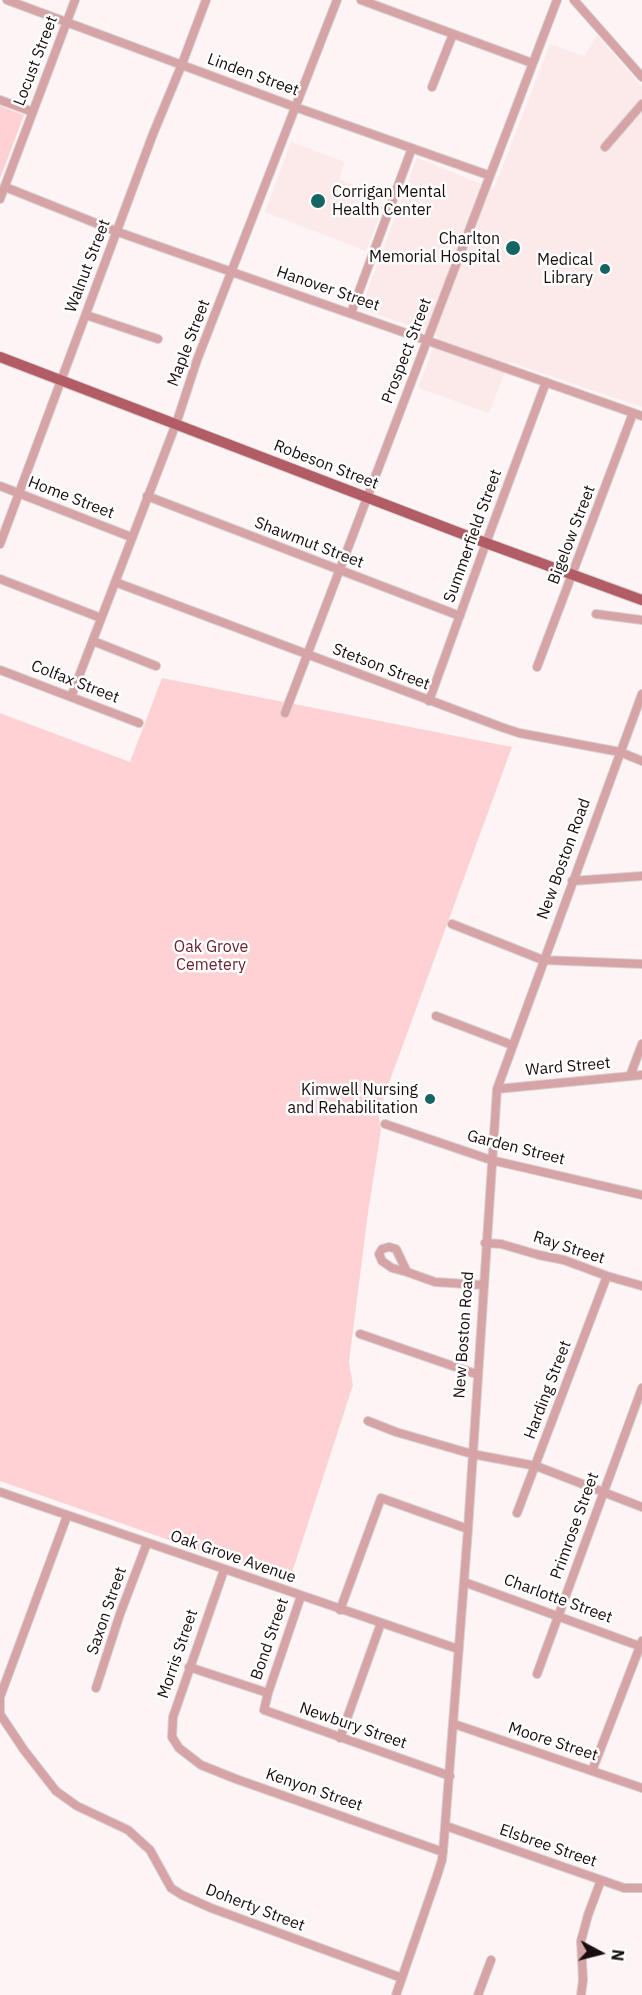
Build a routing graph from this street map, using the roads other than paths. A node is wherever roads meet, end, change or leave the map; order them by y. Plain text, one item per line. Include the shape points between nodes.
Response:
1 (7, 0) edge
2 (75, 0) edge
3 (206, 0) edge
4 (337, 0) edge
5 (361, 0) edge
6 (557, 0) edge
7 (574, 0) edge
8 (67, 22) junction
9 (453, 34) junction
10 (532, 63) junction
11 (182, 64) junction
12 (642, 76) edge
13 (432, 87) dead end
14 (0, 100) edge
15 (642, 104) edge
16 (295, 106) junction
17 (33, 112) junction
18 (605, 147) dead end
19 (412, 148) junction
20 (488, 175) junction
21 (5, 187) junction
22 (0, 199) edge
23 (118, 232) junction
24 (233, 272) junction
25 (351, 313) junction
26 (86, 315) junction
27 (158, 339) dead end
28 (429, 340) junction
29 (0, 357) edge
30 (60, 381) junction
31 (546, 382) junction
32 (638, 414) edge
33 (176, 423) junction
34 (0, 486) edge
35 (18, 493) junction
36 (147, 496) junction
37 (369, 498) junction
38 (131, 537) junction
39 (486, 543) junction
40 (0, 544) edge
41 (339, 571) junction
42 (574, 575) junction
43 (0, 579) edge
44 (115, 582) junction
45 (642, 600) edge
46 (597, 615) dead end
47 (459, 616) junction
48 (101, 618) junction
49 (642, 620) edge
50 (93, 641) junction
51 (308, 655) junction
52 (156, 666) dead end
53 (537, 667) dead end
54 (0, 670) edge
55 (642, 693) edge
56 (71, 697) junction
57 (429, 701) junction
58 (285, 713) dead end
59 (139, 723) dead end
60 (620, 752) junction
61 (642, 761) edge
62 (642, 876) edge
63 (572, 881) junction
64 (452, 924) dead end
65 (543, 960) junction
66 (642, 964) edge
67 (436, 1016) dead end
68 (642, 1044) edge
69 (512, 1045) junction
70 (642, 1075) edge
71 (630, 1076) junction
72 (497, 1089) junction
73 (385, 1125) dead end
74 (491, 1160) junction
75 (642, 1196) edge
76 (485, 1243) junction
77 (407, 1272) dead end
78 (607, 1276) junction
79 (482, 1285) junction
80 (642, 1286) edge
81 (360, 1334) dead end
82 (476, 1374) junction
83 (642, 1388) edge
84 (368, 1421) dead end
85 (471, 1454) junction
86 (536, 1466) junction
87 (604, 1491) junction
88 (0, 1492) edge
89 (642, 1507) edge
90 (517, 1513) dead end
91 (67, 1516) junction
92 (468, 1529) junction
93 (147, 1543) junction
94 (224, 1570) junction
95 (464, 1582) junction
96 (302, 1596) junction
97 (340, 1610) junction
98 (558, 1614) junction
99 (381, 1623) junction
100 (641, 1644) edge
101 (458, 1649) junction
102 (189, 1667) junction
103 (537, 1674) dead end
104 (96, 1688) dead end
105 (268, 1693) junction
106 (454, 1724) junction
107 (340, 1738) junction
108 (179, 1748) joint
109 (592, 1771) junction
110 (450, 1776) junction
111 (642, 1788) edge
112 (446, 1826) junction
113 (443, 1852) junction
114 (601, 1880) junction
115 (642, 1888) edge
116 (491, 1960) dead end
117 (402, 1978) junction
118 (396, 1995) edge
119 (478, 1995) edge
120 (581, 1995) edge

1 - 8 street, Linden Street
2 - 8 street, Locust Street
3 - 11 street, Walnut Street
4 - 16 street, Maple Street
5 - 9 street
6 - 10 street, Prospect Street
7 - 12 street
8 - 11 street, Linden Street
8 - 17 street, Locust Street
9 - 10 street
9 - 13 street
10 - 20 street, Prospect Street
11 - 16 street, Linden Street
11 - 23 street, Walnut Street
14 - 17 street
15 - 18 street
16 - 19 street, Linden Street
16 - 24 street, Maple Street
17 - 21 street, Locust Street
19 - 20 street, Linden Street
19 - 25 street
20 - 28 street, Prospect Street
21 - 22 street, Locust Street
21 - 23 street, Hanover Street
23 - 24 street, Hanover Street
23 - 26 street, Walnut Street
24 - 25 street, Hanover Street
24 - 33 street, Maple Street
25 - 28 street, Hanover Street
26 - 27 street
26 - 30 street, Walnut Street
28 - 31 street, Hanover Street
28 - 37 street, Prospect Street
29 - 30 main road, Robeson Street
30 - 33 main road, Robeson Street
30 - 35 street, Walnut Street
31 - 32 street, Hanover Street
31 - 39 street, Summerfield Street
32 - 42 street, Bigelow Street
33 - 36 street, Maple Street
33 - 37 main road, Robeson Street
34 - 35 street, Home Street
35 - 38 street, Home Street
35 - 40 street, Walnut Street
36 - 38 street, Maple Street
36 - 41 street, Shawmut Street
37 - 39 main road, Robeson Street
37 - 41 street, Prospect Street
38 - 44 street, Maple Street
39 - 42 main road, Robeson Street
39 - 47 street, Summerfield Street
41 - 47 street, Shawmut Street
41 - 51 street, Prospect Street
42 - 45 main road, Robeson Street
42 - 53 street, Bigelow Street
43 - 48 street
44 - 48 street, Maple Street
44 - 51 street, Stetson Street
46 - 49 street
47 - 57 street, Summerfield Street
48 - 50 street, Maple Street
50 - 52 street
50 - 56 street, Maple Street
51 - 57 street, Stetson Street
51 - 58 street, Prospect Street
54 - 56 street, Colfax Street
55 - 60 street, New Boston Road
56 - 59 street, Colfax Street
57 - 60 street, Stetson Street via 519,733
60 - 61 street, Stetson Street
60 - 63 street, New Boston Road
62 - 63 street
63 - 65 street, New Boston Road
64 - 65 street
65 - 66 street
65 - 69 street, New Boston Road
67 - 69 street
68 - 71 street
69 - 72 street, New Boston Road
70 - 71 street, Ward Street
71 - 72 street, Ward Street
72 - 74 street, New Boston Road
73 - 74 street, Garden Street
74 - 75 street, Garden Street
74 - 76 street, New Boston Road
76 - 78 street, Ray Street via 518,1247
76 - 79 street, New Boston Road
77 - 79 street via 435,1282
78 - 80 street, Ray Street
78 - 86 street, Harding Street
79 - 82 street, New Boston Road
81 - 82 street
82 - 85 street, New Boston Road
83 - 87 street, Primrose Street
84 - 85 street
85 - 86 street
85 - 92 street, New Boston Road
86 - 87 street
86 - 90 street, Harding Street
87 - 89 street
87 - 98 street, Primrose Street
88 - 91 street, Oak Grove Avenue
91 - 93 street, Oak Grove Avenue
91 - 117 street, Doherty Street via 0,1697 0,1714 24,1750 56,1791 77,1806 125,1828 150,1850 171,1888 182,1895
92 - 95 street, New Boston Road
92 - 97 street via 381,1498
93 - 94 street, Oak Grove Avenue
93 - 104 street, Saxon Street
94 - 96 street, Oak Grove Avenue
94 - 102 street, Morris Street
95 - 98 street, Charlotte Street
95 - 101 street, New Boston Road
96 - 97 street, Oak Grove Avenue
96 - 105 street, Bond Street
97 - 99 street, Oak Grove Avenue
98 - 100 street, Charlotte Street
98 - 103 street, Primrose Street
99 - 101 street, Oak Grove Avenue
99 - 107 street
100 - 109 street
101 - 106 street, New Boston Road
102 - 105 street
102 - 108 street, Morris Street via 173,1717 172,1737
105 - 107 street, Newbury Street via 264,1710
106 - 109 street, Moore Street
106 - 110 street, New Boston Road
107 - 110 street, Newbury Street
108 - 113 street, Kenyon Street via 201,1765 236,1779
109 - 111 street, Moore Street
110 - 112 street, New Boston Road
112 - 113 street, New Boston Road
112 - 114 street, Elsbree Street
113 - 117 street, New Boston Road
114 - 115 street, Elsbree Street via 629,1889
114 - 120 street via 581,1941
116 - 119 street
117 - 118 street, New Boston Road

